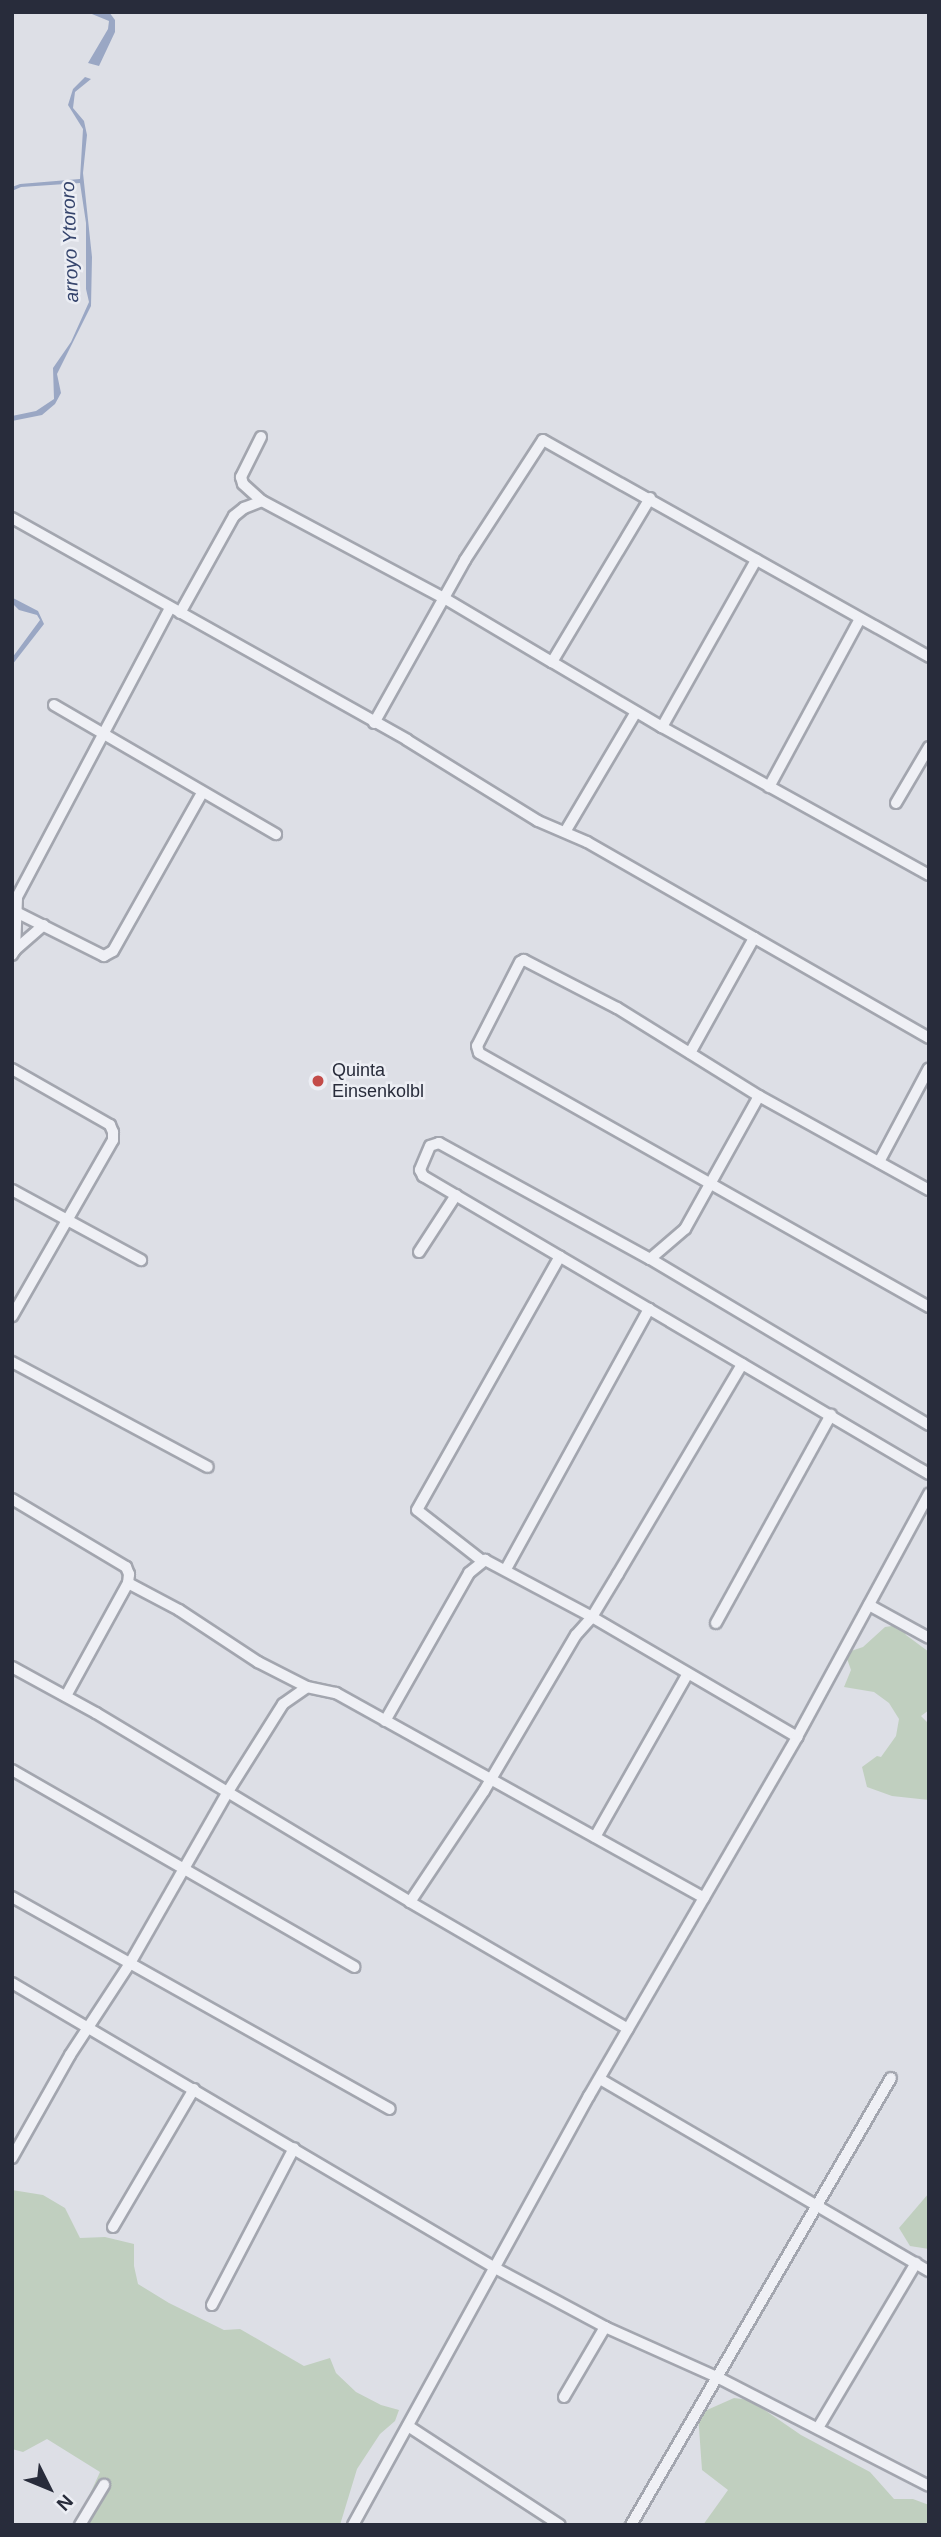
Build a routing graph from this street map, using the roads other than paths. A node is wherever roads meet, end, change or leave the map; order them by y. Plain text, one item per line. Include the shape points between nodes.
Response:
1 (261, 437) dead end
2 (650, 498) junction
3 (262, 501) junction
4 (12, 518) edge
5 (756, 560) junction
6 (444, 598) junction
7 (175, 611) junction
8 (860, 619) junction
9 (929, 657) edge
10 (552, 662) junction
11 (54, 705) dead end
12 (636, 712) junction
13 (374, 723) junction
14 (662, 727) junction
15 (105, 735) junction
16 (929, 747) edge
17 (769, 787) junction
18 (202, 793) junction
19 (896, 803) dead end
20 (565, 832) junction
21 (276, 834) dead end
22 (929, 875) edge
23 (13, 910) edge
24 (44, 925) junction
25 (754, 938) junction
26 (14, 952) edge
27 (929, 1038) edge
28 (690, 1053) junction
29 (929, 1068) edge
30 (12, 1069) edge
31 (759, 1096) junction
32 (879, 1162) junction
33 (712, 1183) junction
34 (12, 1190) edge
35 (929, 1190) edge
36 (456, 1195) junction
37 (67, 1220) junction
38 (419, 1252) dead end
39 (560, 1256) junction
40 (650, 1259) junction
41 (141, 1260) dead end
42 (929, 1307) edge
43 (649, 1309) junction
44 (12, 1316) edge
45 (12, 1362) edge
46 (742, 1364) junction
47 (831, 1415) junction
48 (929, 1425) edge
49 (208, 1467) dead end
50 (929, 1474) edge
51 (929, 1494) edge
52 (12, 1499) edge
53 (481, 1560) junction
54 (506, 1569) junction
55 (128, 1583) junction
56 (869, 1605) junction
57 (592, 1617) junction
58 (716, 1623) dead end
59 (929, 1639) edge
60 (12, 1667) edge
61 (687, 1675) junction
62 (307, 1687) junction
63 (66, 1696) junction
64 (385, 1721) junction
65 (797, 1737) junction
66 (16, 1772) edge
67 (490, 1779) junction
68 (12, 1786) edge
69 (226, 1793) junction
70 (595, 1837) junction
71 (182, 1871) junction
72 (12, 1897) edge
73 (704, 1898) junction
74 (410, 1902) junction
75 (130, 1965) junction
76 (354, 1967) dead end
77 (12, 1983) edge
78 (89, 2028) junction
79 (628, 2029) junction
80 (891, 2078) dead end
81 (600, 2079) junction
82 (194, 2089) junction
83 (390, 2109) dead end
84 (294, 2148) junction
85 (12, 2158) edge
86 (818, 2204) junction
87 (113, 2227) dead end
88 (916, 2263) junction
89 (495, 2268) junction
90 (929, 2271) edge
91 (212, 2305) dead end
92 (605, 2327) junction
93 (717, 2377) junction
94 (564, 2397) dead end
95 (408, 2426) junction
96 (818, 2428) junction
97 (104, 2485) dead end
98 (929, 2486) edge
99 (80, 2525) edge
100 (353, 2525) edge
101 (561, 2525) edge
102 (631, 2525) edge

1 - 3 street via 241,477
2 - 5 street
2 - 6 street via 543,440
2 - 10 street
3 - 6 street
3 - 7 street via 234,516
4 - 7 street
5 - 8 street
5 - 14 street
6 - 10 street
6 - 13 street
7 - 13 street
7 - 15 street
8 - 9 street
8 - 17 street
10 - 12 street
11 - 15 street
12 - 14 street
12 - 20 street
13 - 20 street via 538,821
14 - 17 street
15 - 18 street
15 - 23 street
16 - 19 street
17 - 22 street
18 - 21 street
18 - 24 street via 113,951 104,956
20 - 25 street
23 - 24 street
23 - 26 street
24 - 26 street
25 - 27 street
25 - 28 street
28 - 31 street
28 - 33 street via 617,1008 524,960 476,1050
29 - 32 street
30 - 37 street via 110,1125 113,1132 113,1140
31 - 32 street
31 - 33 street
32 - 35 street
33 - 40 street via 679,1237
33 - 42 street
34 - 37 street
36 - 38 street
36 - 39 street
36 - 40 street via 420,1173 434,1143
37 - 41 street
37 - 44 street
39 - 43 street
39 - 53 street via 417,1510
40 - 48 street
43 - 46 street
43 - 54 street
45 - 49 street
46 - 47 street
46 - 57 street
47 - 50 street
47 - 58 street
51 - 56 street
52 - 55 street via 125,1567
53 - 54 street
53 - 64 street via 469,1573
54 - 57 street
55 - 62 street
55 - 63 street
56 - 59 street
56 - 65 street
57 - 61 street
57 - 67 street via 576,1635
60 - 63 street
61 - 65 street
61 - 70 street
62 - 64 street via 335,1693
62 - 69 street via 283,1704
63 - 69 street
64 - 67 street
65 - 73 street
66 - 68 street
66 - 71 street
67 - 70 street
67 - 74 street
69 - 71 street
69 - 74 street
70 - 73 street
71 - 75 street
71 - 76 street
72 - 75 street
73 - 79 street
74 - 79 street
75 - 78 street
75 - 83 street
77 - 78 street
78 - 82 street
78 - 85 street
79 - 81 street
80 - 86 street
81 - 86 street
81 - 89 street
82 - 84 street
82 - 87 street
84 - 89 street
84 - 91 street
86 - 88 street
86 - 93 street
88 - 90 street
88 - 96 street
89 - 92 street
89 - 95 street
92 - 93 street
92 - 94 street
93 - 96 street
93 - 102 street
95 - 100 street
95 - 101 street
96 - 98 street
97 - 99 street

